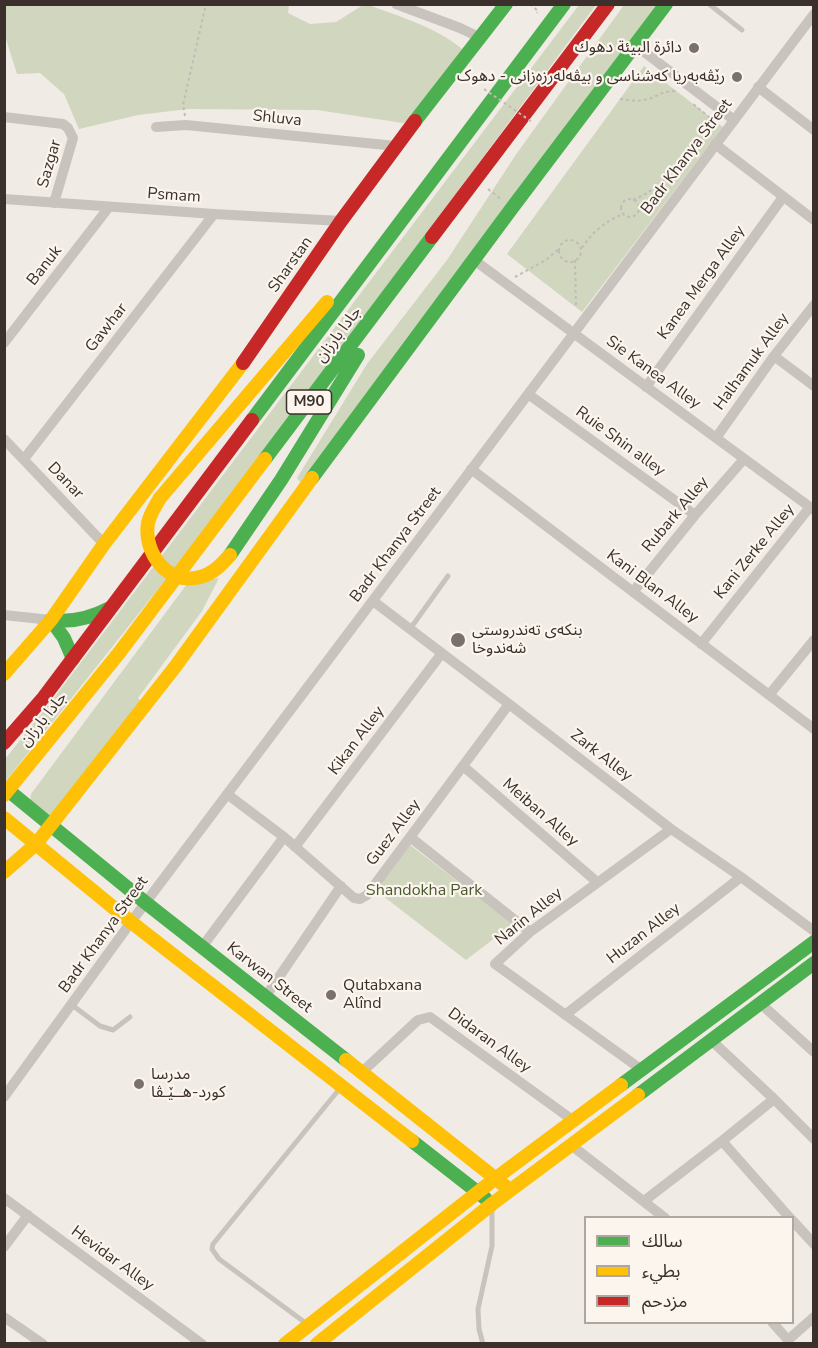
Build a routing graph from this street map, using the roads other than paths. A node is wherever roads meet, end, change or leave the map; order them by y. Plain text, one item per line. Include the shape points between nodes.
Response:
1 (396, 4) edge
2 (506, 4) edge
3 (550, 4) edge
4 (564, 4) edge
5 (608, 4) edge
6 (666, 4) edge
7 (709, 4) edge
8 (812, 20) edge
9 (742, 30) dead end
10 (481, 38) junction
11 (538, 38) junction
12 (635, 45) junction
13 (758, 87) junction
14 (4, 117) edge
15 (734, 120) junction
16 (156, 127) dead end
17 (813, 130) edge
18 (715, 144) junction
19 (396, 146) junction
20 (783, 197) junction
21 (4, 199) edge
22 (414, 202) junction
23 (54, 203) junction
24 (109, 207) junction
25 (214, 214) junction
26 (813, 220) edge
27 (341, 221) junction
28 (444, 223) junction
29 (474, 260) junction
30 (813, 304) edge
31 (573, 333) junction
32 (4, 343) edge
33 (774, 357) junction
34 (813, 386) edge
35 (646, 387) junction
36 (528, 394) junction
37 (716, 438) junction
38 (4, 439) edge
39 (24, 459) junction
40 (744, 459) junction
41 (471, 469) junction
42 (812, 509) edge
43 (695, 515) junction
44 (104, 544) junction
45 (448, 576) dead end
46 (633, 592) junction
47 (373, 601) junction
48 (112, 606) junction
49 (4, 615) edge
50 (51, 620) junction
51 (410, 629) junction
52 (813, 640) edge
53 (701, 644) junction
54 (442, 653) junction
55 (73, 658) junction
56 (4, 674) edge
57 (769, 695) junction
58 (510, 704) junction
59 (813, 729) edge
60 (4, 743) edge
61 (463, 766) junction
62 (7, 793) edge
63 (227, 794) junction
64 (4, 818) edge
65 (51, 825) junction
66 (671, 829) junction
67 (284, 837) junction
68 (410, 837) junction
69 (36, 844) junction
70 (295, 847) junction
71 (4, 872) edge
72 (741, 877) junction
73 (597, 882) junction
74 (341, 886) junction
75 (146, 903) junction
76 (131, 922) junction
77 (813, 931) edge
78 (530, 932) junction
79 (813, 942) edge
80 (202, 947) junction
81 (813, 963) edge
82 (266, 996) junction
83 (760, 1004) junction
84 (72, 1005) junction
85 (565, 1015) junction
86 (130, 1017) dead end
87 (711, 1040) junction
88 (813, 1052) edge
89 (642, 1070) junction
90 (362, 1072) junction
91 (341, 1086) junction
92 (4, 1097) edge
93 (774, 1099) junction
94 (574, 1121) junction
95 (813, 1139) edge
96 (722, 1142) junction
97 (571, 1146) junction
98 (496, 1178) junction
99 (510, 1190) junction
100 (478, 1193) junction
101 (4, 1198) edge
102 (645, 1201) junction
103 (492, 1204) junction
104 (28, 1215) junction
105 (663, 1216) edge
106 (788, 1216) edge
107 (794, 1222) edge
108 (813, 1244) edge
109 (4, 1247) edge
110 (4, 1317) edge
111 (813, 1317) edge
112 (773, 1324) edge
113 (308, 1325) junction
114 (318, 1343) edge
115 (43, 1344) edge
116 (202, 1344) edge
117 (285, 1344) edge
118 (483, 1344) edge

1 - 10 street
2 - 10 main road, Sharstan
3 - 11 main road
4 - 11 main road, جادا بارزان / M90
5 - 28 main road, جادا بارزان / M90
6 - 12 main road
7 - 9 lane
8 - 13 street, Badr Khanya Street
10 - 19 main road, Sharstan
11 - 22 main road, جادا بارزان / M90
12 - 15 street
12 - 29 main road
13 - 15 street, Badr Khanya Street
13 - 17 street
14 - 23 street, Sazgar via 63,124 68,128 73,138
15 - 18 street, Badr Khanya Street
16 - 19 street, Shluva via 186,125
18 - 20 street
18 - 31 street, Badr Khanya Street
19 - 27 main road, Sharstan
20 - 26 street
20 - 35 street, Kanea Merga Alley
21 - 23 street, Psmam
22 - 28 main road, bridge via 160,498 146,534 149,550 167,572 195,578 211,573 230,555
22 - 48 main road, جادا بارزان / M90
23 - 24 street, Psmam
24 - 25 street, Psmam
24 - 32 street, Banuk
25 - 27 street, Psmam
25 - 39 street, Gawhar
27 - 44 main road, Sharstan via 249,355
28 - 62 main road, جادا بارزان / M90 via 119,653
29 - 31 street, Sie Kanea Alley
29 - 65 main road via 175,667
30 - 33 street, Halhamuk Alley
31 - 35 street, Sie Kanea Alley
31 - 36 street, Badr Khanya Street
33 - 34 street
33 - 37 street, Halhamuk Alley
35 - 37 street, Sie Kanea Alley
36 - 41 street, Badr Khanya Street
36 - 43 street, Ruie Shin alley
37 - 40 street, Sie Kanea Alley
38 - 39 street, Danar
39 - 44 street, Danar
40 - 42 street, Sie Kanea Alley
40 - 43 street, Rubark Alley
41 - 46 street, Kani Blan Alley
41 - 47 street, Badr Khanya Street
42 - 53 street, Kani Zerke Alley
43 - 46 street, Rubark Alley
44 - 50 main road, Sharstan
45 - 51 lane
46 - 53 street, Kani Blan Alley
47 - 51 street, Zark Alley
47 - 63 street, Badr Khanya Street
48 - 50 main road via 73,622
48 - 55 main road, جادا بارزان / M90
49 - 50 street
50 - 55 main road
50 - 56 main road, Sharstan
51 - 54 street, Zark Alley
52 - 57 street
53 - 57 street, Kani Blan Alley
54 - 58 street, Zark Alley
54 - 70 street, Kikan Alley
55 - 60 main road, جادا بارزان / M90
57 - 59 street, Kani Blan Alley
58 - 61 street, Guez Alley
58 - 66 street, Zark Alley
61 - 68 street, Guez Alley
61 - 73 street, Meiban Alley
62 - 65 main road, Karwan Street
63 - 67 street, Guez Alley
63 - 75 street, Badr Khanya Street
64 - 69 main road
65 - 69 main road
65 - 75 main road, Karwan Street
66 - 72 street, Zark Alley
66 - 73 street, Narin Alley
67 - 70 street, Guez Alley
67 - 80 street
68 - 74 street, Guez Alley via 367,895 354,897
68 - 78 street
69 - 71 main road
69 - 76 main road
70 - 74 street, Guez Alley
72 - 77 street, Zark Alley
72 - 85 street, Huzan Alley
73 - 78 street, Narin Alley
74 - 82 street
75 - 76 street, Badr Khanya Street
75 - 80 main road, Karwan Street
76 - 84 street, Badr Khanya Street
76 - 91 main road
78 - 85 street, Narin Alley via 495,964
79 - 89 main road
80 - 82 main road, Karwan Street
81 - 83 main road
82 - 90 main road, Karwan Street
83 - 87 main road
83 - 88 street
84 - 86 lane via 100,1026 113,1030
84 - 92 street, Badr Khanya Street
85 - 89 street, Narin Alley
87 - 93 street
87 - 97 main road
89 - 94 main road
90 - 94 street, Didaran Alley via 418,1020 430,1017
90 - 98 main road, Karwan Street
91 - 100 main road
91 - 113 lane via 212,1249 219,1259
93 - 95 street
93 - 96 street
94 - 98 main road
96 - 102 street
96 - 106 street
97 - 99 main road
97 - 102 street
98 - 99 main road, Karwan Street
98 - 100 main road
99 - 103 main road
100 - 103 main road
100 - 113 main road
101 - 104 street, Hevidar Alley
102 - 105 street
103 - 114 main road
103 - 118 lane via 492,1246 478,1309
104 - 109 street
104 - 116 street, Hevidar Alley
107 - 108 street
110 - 115 street
111 - 112 street via 788,1340
113 - 117 main road

